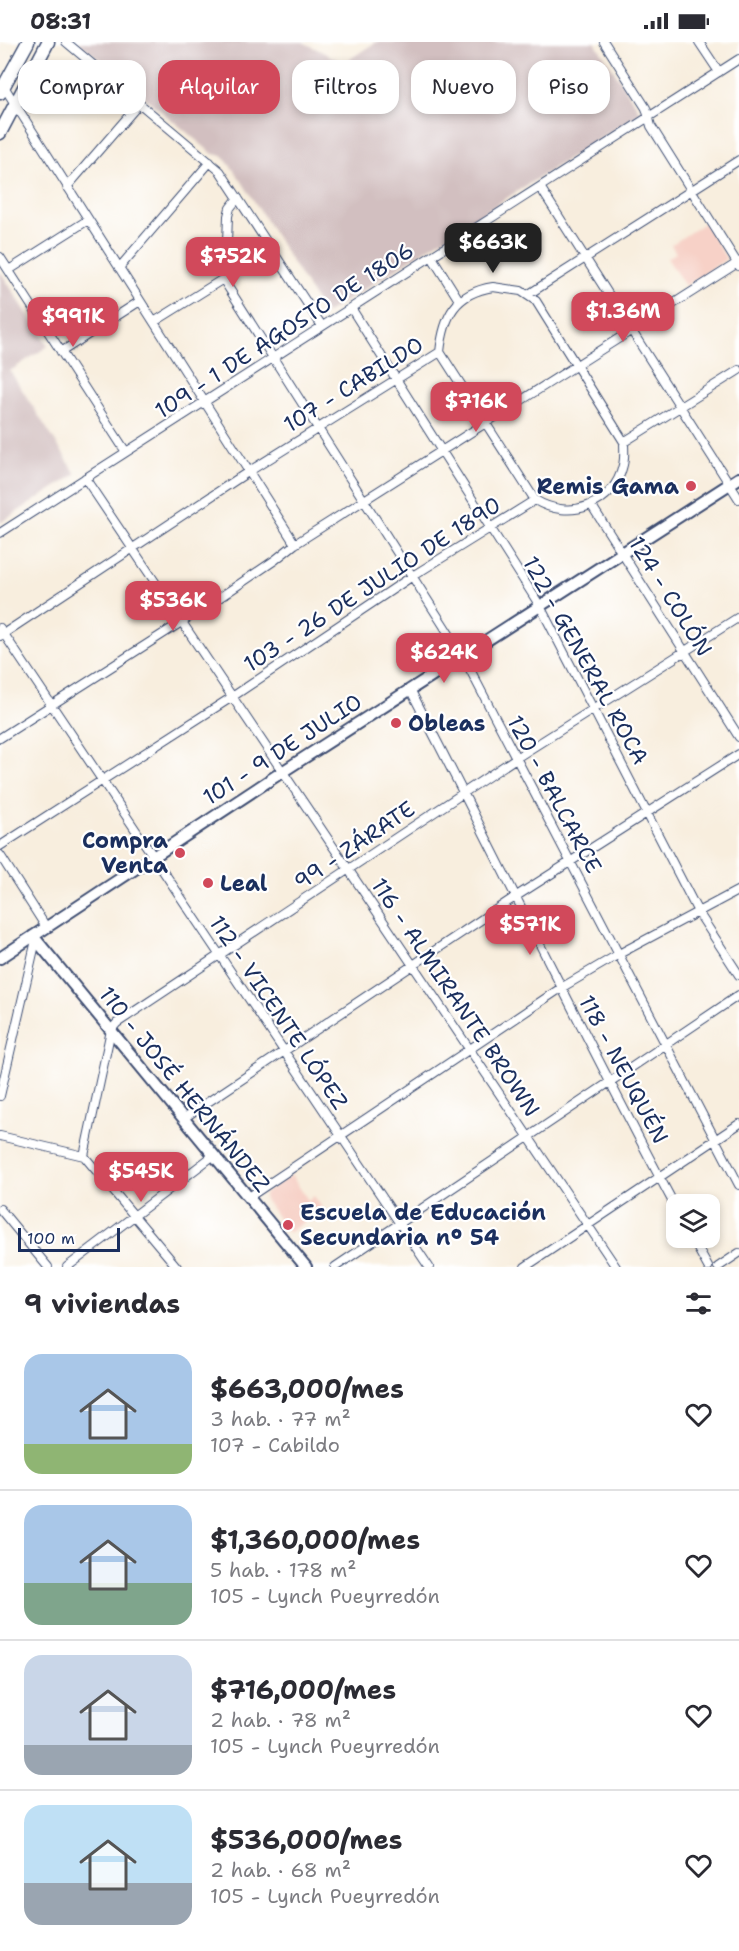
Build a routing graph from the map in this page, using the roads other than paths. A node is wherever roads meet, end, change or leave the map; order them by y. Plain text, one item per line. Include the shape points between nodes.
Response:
1 (28, 42) edge
2 (48, 42) edge
3 (66, 42) edge
4 (604, 42) edge
5 (699, 42) edge
6 (739, 59) edge
7 (87, 60) edge
8 (719, 72) junction
9 (1, 86) edge
10 (15, 105) junction
11 (146, 110) edge
12 (130, 114) edge
13 (649, 118) junction
14 (0, 133) edge
15 (739, 160) edge
16 (210, 162) junction
17 (68, 187) junction
18 (540, 187) junction
19 (693, 190) junction
20 (238, 198) junction
21 (88, 220) junction
22 (0, 257) edge
23 (432, 257) junction
24 (585, 259) junction
25 (738, 264) edge
26 (119, 268) junction
27 (9, 270) junction
28 (223, 279) junction
29 (530, 294) junction
30 (459, 300) junction
31 (140, 301) junction
32 (351, 308) junction
33 (154, 322) junction
34 (322, 326) junction
35 (630, 330) junction
36 (61, 352) junction
37 (440, 352) junction
38 (273, 358) junction
39 (577, 364) junction
40 (739, 370) edge
41 (395, 378) junction
42 (205, 402) junction
43 (681, 407) junction
44 (485, 422) junction
45 (318, 428) junction
46 (624, 442) junction
47 (441, 450) junction
48 (126, 452) junction
49 (248, 472) junction
50 (85, 478) junction
51 (734, 481) edge
52 (739, 499) edge
53 (535, 500) junction
54 (364, 501) junction
55 (592, 506) junction
56 (490, 528) junction
57 (0, 533) edge
58 (295, 544) junction
59 (131, 548) junction
60 (623, 554) junction
61 (411, 577) junction
62 (540, 606) junction
63 (739, 616) edge
64 (180, 621) junction
65 (1, 633) edge
66 (684, 651) junction
67 (463, 656) junction
68 (410, 689) junction
69 (232, 697) junction
70 (50, 705) junction
71 (593, 709) junction
72 (739, 737) edge
73 (0, 738) edge
74 (739, 754) edge
75 (516, 758) junction
76 (282, 772) junction
77 (102, 782) junction
78 (464, 793) junction
79 (647, 811) junction
80 (0, 846) edge
81 (0, 855) edge
82 (153, 856) junction
83 (570, 861) junction
84 (349, 870) junction
85 (739, 890) edge
86 (515, 897) junction
87 (698, 912) junction
88 (46, 927) junction
89 (35, 938) junction
90 (619, 954) junction
91 (219, 957) junction
92 (0, 958) edge
93 (413, 965) junction
94 (739, 975) edge
95 (561, 988) junction
96 (739, 995) edge
97 (111, 1030) junction
98 (665, 1044) junction
99 (469, 1048) junction
100 (284, 1053) junction
101 (609, 1083) junction
102 (0, 1096) edge
103 (184, 1118) junction
104 (739, 1124) edge
105 (340, 1135) junction
106 (0, 1136) edge
107 (527, 1137) junction
108 (715, 1140) junction
109 (214, 1155) junction
110 (84, 1156) junction
111 (660, 1177) junction
112 (739, 1185) edge
113 (669, 1194) edge
114 (249, 1197) junction
115 (0, 1209) edge
116 (135, 1216) junction
117 (400, 1224) junction
118 (588, 1225) junction
119 (698, 1248) edge
120 (739, 1253) edge
121 (48, 1267) edge
122 (66, 1267) edge
123 (177, 1267) edge
124 (306, 1267) edge
125 (335, 1267) edge
126 (429, 1267) edge
127 (525, 1267) edge
128 (616, 1267) edge
129 (708, 1267) edge
130 (718, 1267) edge

1 - 9 main road
2 - 10 main road
3 - 7 street
4 - 13 street
5 - 8 street
6 - 8 street, 109 - 1 DE AGOSTO DE 1806
8 - 13 street, 109 - 1 DE AGOSTO DE 1806
9 - 10 street
10 - 14 main road
10 - 17 street
11 - 16 street
12 - 17 street
13 - 18 street, 109 - 1 DE AGOSTO DE 1806
13 - 19 street
15 - 19 street
16 - 20 street via 224,175
16 - 26 street
17 - 21 street
18 - 23 street, 109 - 1 DE AGOSTO DE 1806
18 - 24 street
19 - 24 street
19 - 25 street
20 - 28 street via 228,216
20 - 34 street
21 - 26 street
21 - 27 street
22 - 27 street
23 - 30 street
23 - 32 street, 109 - 1 DE AGOSTO DE 1806
24 - 29 street
24 - 35 street
25 - 35 street
26 - 31 street
27 - 36 street
28 - 33 street
28 - 38 street, 120 - BALCARCE
29 - 30 street via 493,287
29 - 39 street
30 - 37 street, 107 - CABILDO via 445,326
31 - 33 street
31 - 36 street
32 - 34 street, 109 - 1 DE AGOSTO DE 1806
32 - 41 street, 122 - GENERAL ROCA
33 - 42 street
34 - 38 street, 109 - 1 DE AGOSTO DE 1806
35 - 39 street
35 - 43 street
36 - 48 street
37 - 41 street, 107 - CABILDO
37 - 44 street
38 - 42 street, 109 - 1 DE AGOSTO DE 1806
38 - 45 street, 120 - BALCARCE
39 - 44 street
39 - 46 street
40 - 43 street
41 - 45 street, 107 - CABILDO
41 - 47 street, 122 - GENERAL ROCA
42 - 48 street, 109 - 1 DE AGOSTO DE 1806
42 - 49 street
43 - 46 street
43 - 51 street
44 - 47 street
44 - 53 street
45 - 49 street, 107 - CABILDO
45 - 54 street, 120 - BALCARCE
46 - 55 street via 620,476
47 - 54 street
47 - 56 street, 122 - GENERAL ROCA
48 - 50 street, 109 - 1 DE AGOSTO DE 1806
49 - 58 street
49 - 59 street, 107 - CABILDO
50 - 57 street, 109 - 1 DE AGOSTO DE 1806
50 - 59 street, 116 - ALMIRANTE BROWN
51 - 52 street
51 - 60 street, 101 - 9 DE JULIO
53 - 55 street, 103 - 26 DE JULIO DE 1890 via 562,510
53 - 56 street, 103 - 26 DE JULIO DE 1890
54 - 58 street
54 - 61 street, 120 - BALCARCE
55 - 60 street, 124 - COLÓN
56 - 61 street, 103 - 26 DE JULIO DE 1890
56 - 62 street, 122 - GENERAL ROCA
58 - 64 street
59 - 64 street, 116 - ALMIRANTE BROWN
59 - 65 street, 107 - CABILDO
60 - 62 street, 101 - 9 DE JULIO
60 - 66 street, 124 - COLÓN
61 - 67 street, 120 - BALCARCE
61 - 69 street, 103 - 26 DE JULIO DE 1890
62 - 67 street, 101 - 9 DE JULIO
62 - 71 street, 122 - GENERAL ROCA
63 - 66 street, 99 - ZÁRATE
64 - 69 street, 116 - ALMIRANTE BROWN
64 - 70 street
65 - 70 street, 112 - VICENTE LÓPEZ
66 - 71 street, 99 - ZÁRATE
66 - 72 street, 124 - COLÓN
67 - 68 street, 101 - 9 DE JULIO
67 - 75 street, 120 - BALCARCE
68 - 76 street, 101 - 9 DE JULIO
68 - 78 street, 118 - NEUQUÉN
69 - 76 street, 116 - ALMIRANTE BROWN
69 - 77 street, 103 - 26 DE JULIO DE 1890
70 - 73 street
70 - 77 street, 112 - VICENTE LÓPEZ
71 - 75 street, 99 - ZÁRATE
71 - 79 street, 122 - GENERAL ROCA
74 - 79 street
75 - 78 street, 99 - ZÁRATE
75 - 83 street, 120 - BALCARCE
76 - 82 street, 101 - 9 DE JULIO
76 - 84 street, 116 - ALMIRANTE BROWN
77 - 80 street, 103 - 26 DE JULIO DE 1890
77 - 82 street, 112 - VICENTE LÓPEZ
78 - 84 street, 99 - ZÁRATE
78 - 86 street, 118 - NEUQUÉN
79 - 83 street
79 - 87 street, 122 - GENERAL ROCA
81 - 88 street
82 - 88 street, 101 - 9 DE JULIO
82 - 91 street, 112 - VICENTE LÓPEZ
83 - 86 street
83 - 90 street, 120 - BALCARCE
84 - 91 street, 99 - ZÁRATE
84 - 93 street, 116 - ALMIRANTE BROWN
85 - 87 street
86 - 93 street
86 - 95 street, 118 - NEUQUÉN
87 - 90 street
87 - 94 street, 122 - GENERAL ROCA
88 - 89 street, 101 - 9 DE JULIO
89 - 92 street, 101 - 9 DE JULIO
89 - 97 street, 110 - JOSÉ HERNÁNDEZ
89 - 102 street
90 - 95 street
90 - 98 street, 120 - BALCARCE
91 - 97 street, 99 - ZÁRATE
91 - 100 street, 112 - VICENTE LÓPEZ
93 - 99 street, 116 - ALMIRANTE BROWN
93 - 100 street
95 - 99 street
95 - 101 street, 118 - NEUQUÉN
96 - 98 street
97 - 103 street, 110 - JOSÉ HERNÁNDEZ
97 - 110 street
98 - 101 street
98 - 108 street, 120 - BALCARCE
99 - 105 street
99 - 107 street, 116 - ALMIRANTE BROWN
100 - 103 street
100 - 105 street, 112 - VICENTE LÓPEZ
101 - 107 street
101 - 111 street, 118 - NEUQUÉN
103 - 109 street, 110 - JOSÉ HERNÁNDEZ
104 - 108 street
105 - 114 street
105 - 117 street, 112 - VICENTE LÓPEZ
106 - 110 street
107 - 117 street
107 - 118 street, 116 - ALMIRANTE BROWN
108 - 111 street
108 - 112 street, 120 - BALCARCE
109 - 114 street, 110 - JOSÉ HERNÁNDEZ
109 - 116 street
110 - 116 street
111 - 113 street, 118 - NEUQUÉN
111 - 118 street
114 - 124 street, 110 - JOSÉ HERNÁNDEZ
115 - 121 street
116 - 122 street
116 - 123 street
117 - 125 street
117 - 126 street, 112 - VICENTE LÓPEZ
118 - 127 street
118 - 128 street, 116 - ALMIRANTE BROWN
119 - 129 street
120 - 130 street

